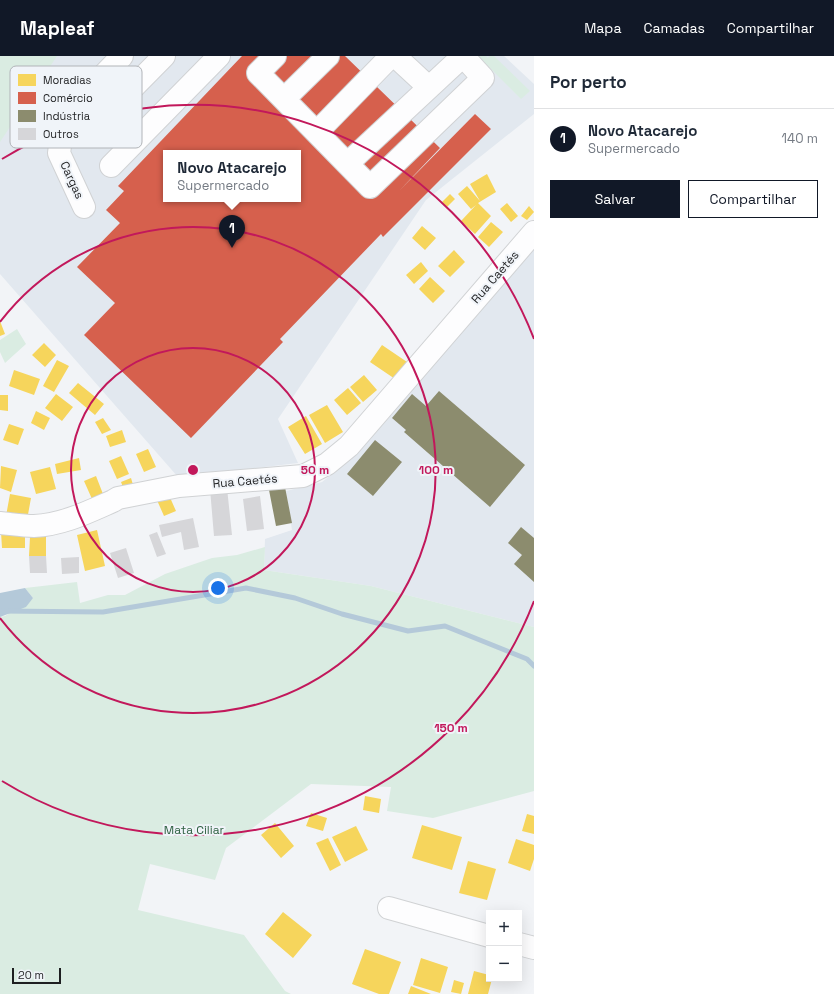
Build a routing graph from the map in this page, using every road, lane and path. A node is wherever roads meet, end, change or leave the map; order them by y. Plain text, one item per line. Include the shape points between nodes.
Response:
1 (122, 56) edge
2 (164, 56) edge
3 (219, 56) edge
4 (275, 56) edge
5 (328, 56) edge
6 (447, 56) edge
7 (463, 56) edge
8 (396, 57) edge
9 (112, 66) edge
10 (142, 78) edge
11 (422, 81) junction
12 (284, 99) junction
13 (317, 132) junction
14 (142, 134) edge
15 (60, 148) edge
16 (129, 148) edge
17 (345, 161) junction
18 (111, 166) dead end
19 (84, 207) dead end
20 (534, 232) edge
21 (0, 523) edge
22 (389, 908) dead end
23 (486, 935) edge
24 (522, 945) edge
25 (534, 948) edge

1 - 9 street, Cargas
2 - 10 street
3 - 14 street
4 - 12 street via 258,73
5 - 12 street
6 - 11 street
7 - 17 street
7 - 17 street via 483,78 370,187
8 - 11 street
8 - 13 street
11 - 17 street
12 - 13 street
13 - 17 street
15 - 19 street, Cargas via 59,153
16 - 18 street
20 - 21 street, Rua Caetés via 349,446 327,464 303,476 179,486 118,498 79,516 56,523 34,526
22 - 23 street
24 - 25 street

